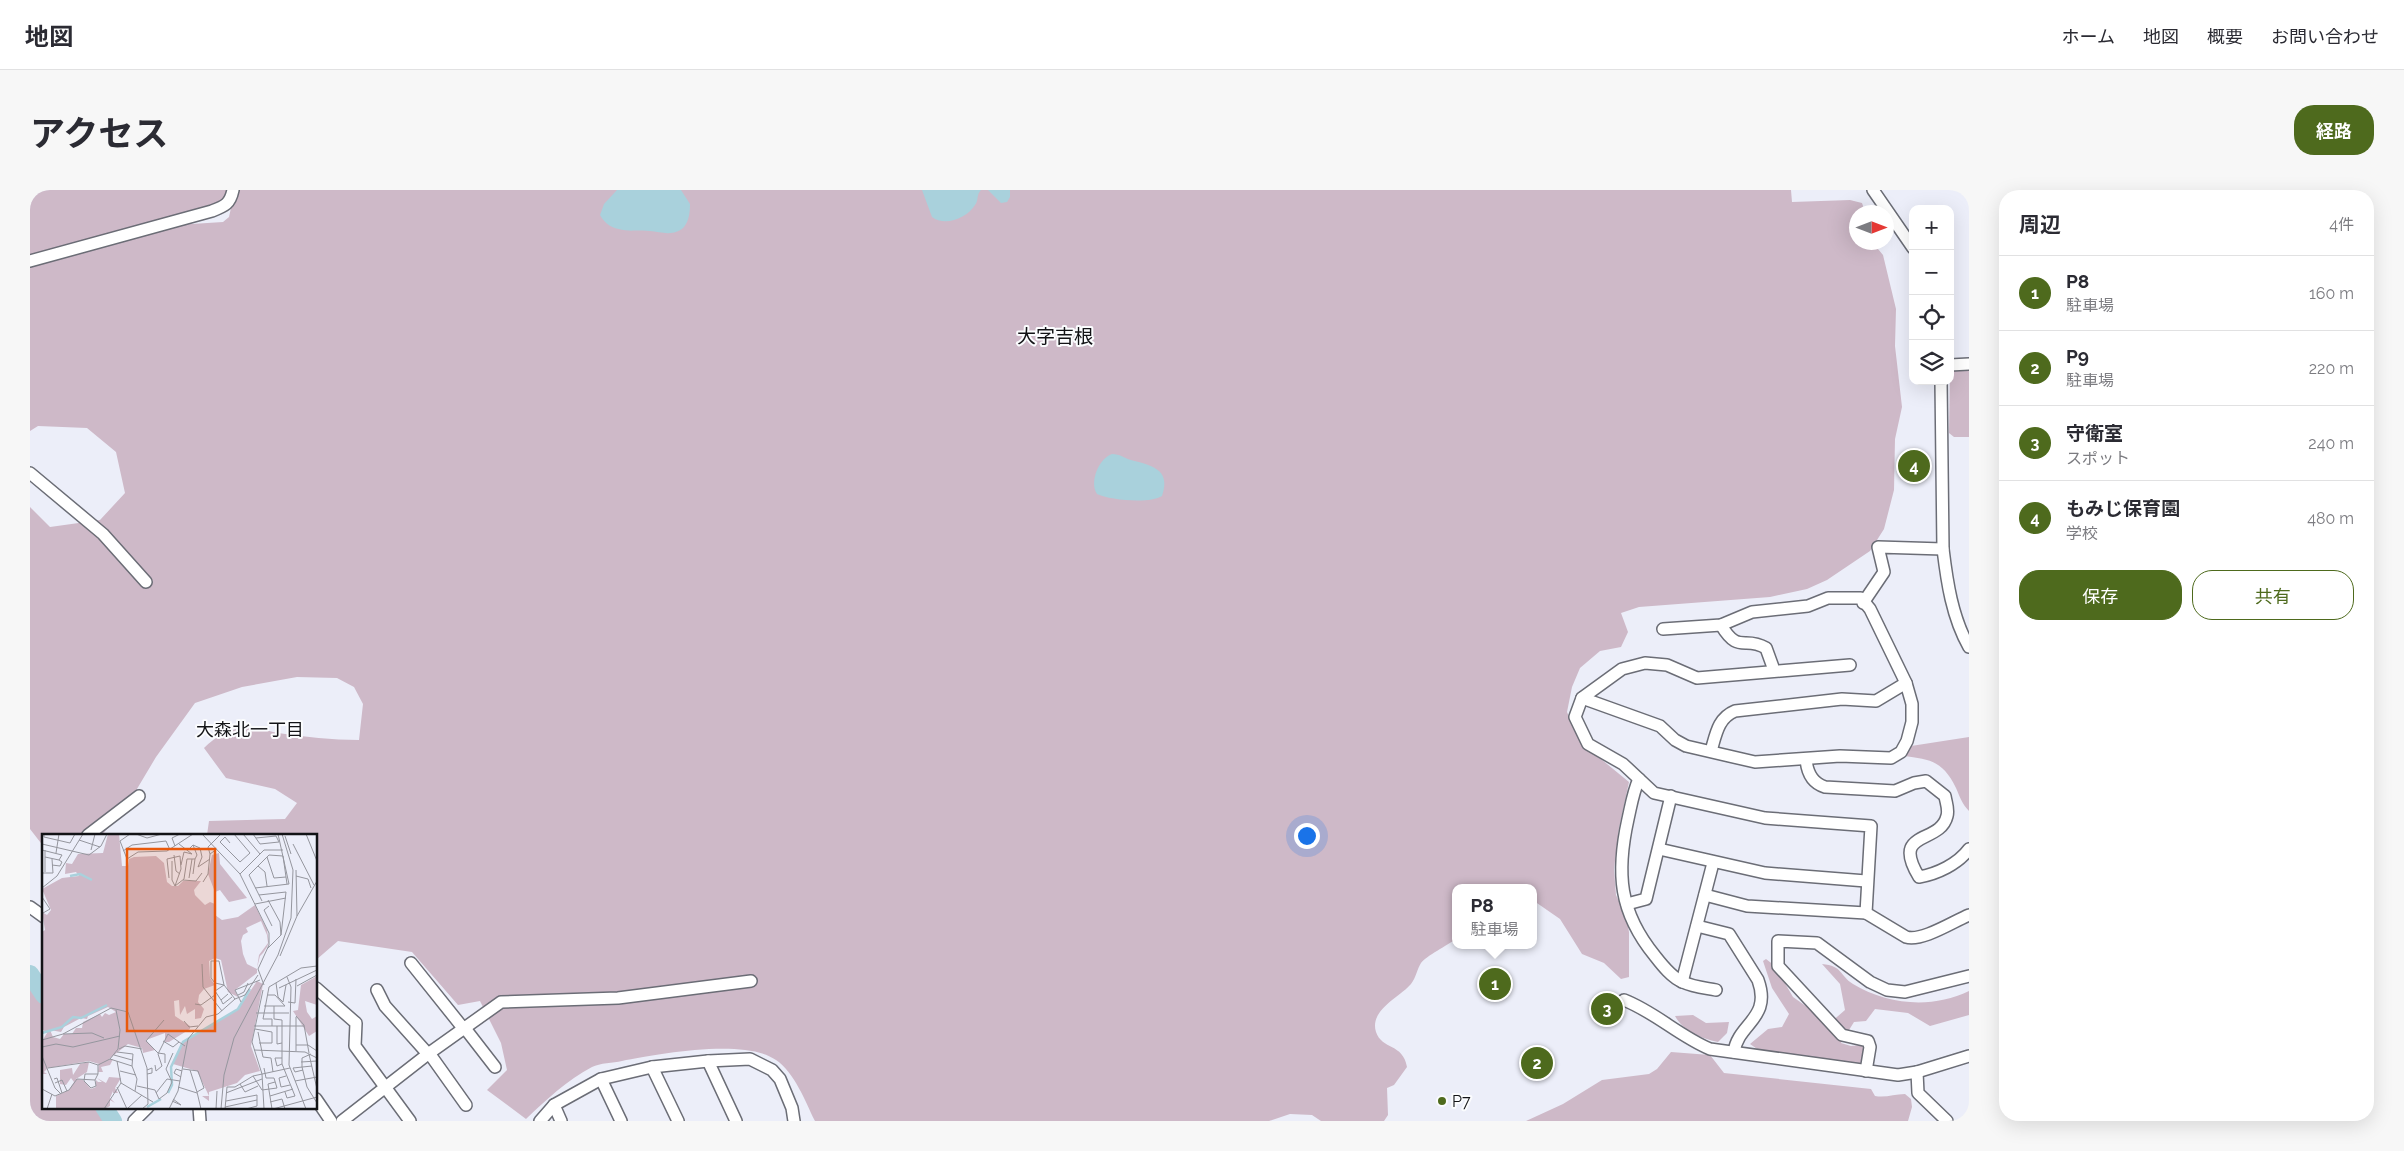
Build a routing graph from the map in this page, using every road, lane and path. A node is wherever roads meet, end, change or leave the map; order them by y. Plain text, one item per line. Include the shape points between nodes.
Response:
1 (233, 190) edge
2 (1873, 190) edge
3 (1909, 242) edge
4 (30, 261) edge
5 (1969, 364) edge
6 (1954, 365) edge
7 (1941, 385) edge
8 (30, 473) edge
9 (1943, 549) junction
10 (146, 582) dead end
11 (1864, 603) junction
12 (1721, 624) junction
13 (1663, 629) dead end
14 (1968, 642) edge
15 (1850, 665) dead end
16 (1774, 670) junction
17 (1906, 683) junction
18 (1582, 698) junction
19 (1711, 751) junction
20 (1806, 759) junction
21 (1639, 779) junction
22 (139, 796) dead end
23 (1671, 796) junction
24 (89, 834) edge
25 (1659, 849) junction
26 (1969, 849) edge
27 (1713, 863) junction
28 (1866, 881) junction
29 (1705, 895) junction
30 (1627, 904) junction
31 (30, 907) edge
32 (1866, 913) junction
33 (1969, 914) edge
34 (42, 916) edge
35 (1697, 926) junction
36 (410, 963) dead end
37 (1969, 976) edge
38 (751, 981) dead end
39 (1682, 982) junction
40 (318, 990) edge
41 (377, 990) dead end
42 (1716, 990) dead end
43 (1624, 1000) dead end
44 (464, 1028) junction
45 (1734, 1052) junction
46 (428, 1053) junction
47 (1969, 1056) edge
48 (708, 1061) junction
49 (495, 1067) dead end
50 (652, 1067) junction
51 (1866, 1071) junction
52 (1917, 1072) junction
53 (602, 1079) junction
54 (386, 1087) junction
55 (318, 1102) edge
56 (554, 1105) junction
57 (466, 1106) dead end
58 (147, 1108) edge
59 (199, 1108) edge
60 (134, 1121) edge
61 (200, 1121) edge
62 (331, 1121) edge
63 (342, 1121) edge
64 (410, 1121) edge
65 (540, 1121) edge
66 (561, 1121) edge
67 (621, 1121) edge
68 (678, 1121) edge
69 (736, 1121) edge
70 (794, 1121) edge
71 (1947, 1121) edge

1 - 4 street via 226,205 212,210
2 - 3 street
5 - 6 street
7 - 9 street
8 - 10 street via 103,534
9 - 11 street via 1878,547 1884,572
9 - 14 street via 1947,582
11 - 12 street via 1861,598 1854,597 1828,598 1808,606 1757,611
11 - 17 street via 1870,609
12 - 13 street
12 - 16 street via 1732,641 1766,648
15 - 16 street
16 - 18 street via 1697,678 1667,665 1645,663 1622,669
17 - 19 street via 1876,701 1842,699 1735,711 1720,723
17 - 20 street via 1913,714 1910,733 1901,752 1882,759 1840,756
18 - 19 street via 1660,726 1686,746
18 - 21 street via 1575,717 1588,744 1623,764
19 - 20 street via 1755,762
20 - 26 street via 1811,777 1825,787 1895,792 1914,783 1926,782 1945,796 1948,815 1943,825 1918,838 1910,854 1911,864 1919,877 1953,864
21 - 23 street via 1654,793
21 - 30 street via 1622,845 1622,886
22 - 24 street
23 - 25 street
23 - 28 street via 1765,818 1871,826
25 - 27 street
25 - 30 street via 1646,899
27 - 28 street via 1765,874
27 - 29 street
28 - 32 street
29 - 32 street via 1748,906
29 - 35 street
30 - 39 street via 1638,935 1663,967
31 - 34 street
32 - 33 street via 1911,938 1928,934
35 - 39 street
35 - 45 street via 1729,934 1761,988 1760,1009 1735,1044
36 - 44 street
37 - 51 street via 1905,992 1887,990 1870,982 1817,943 1778,941 1778,966 1842,1035 1868,1041
38 - 44 street via 618,998 501,1002
39 - 42 street
40 - 54 street via 356,1023 355,1046
41 - 46 street via 386,1006
43 - 45 street via 1643,1008 1692,1042 1710,1049
44 - 46 street
44 - 49 street
45 - 51 street
46 - 54 street
46 - 57 street
47 - 52 street
48 - 50 street
48 - 69 street
48 - 70 street via 750,1059 772,1070 780,1079
50 - 53 street
50 - 68 street
51 - 52 street via 1898,1075
52 - 71 street via 1918,1092
53 - 56 street
53 - 67 street
54 - 63 street
54 - 64 street
55 - 62 street
56 - 65 street
56 - 66 street
58 - 60 street
59 - 61 street

